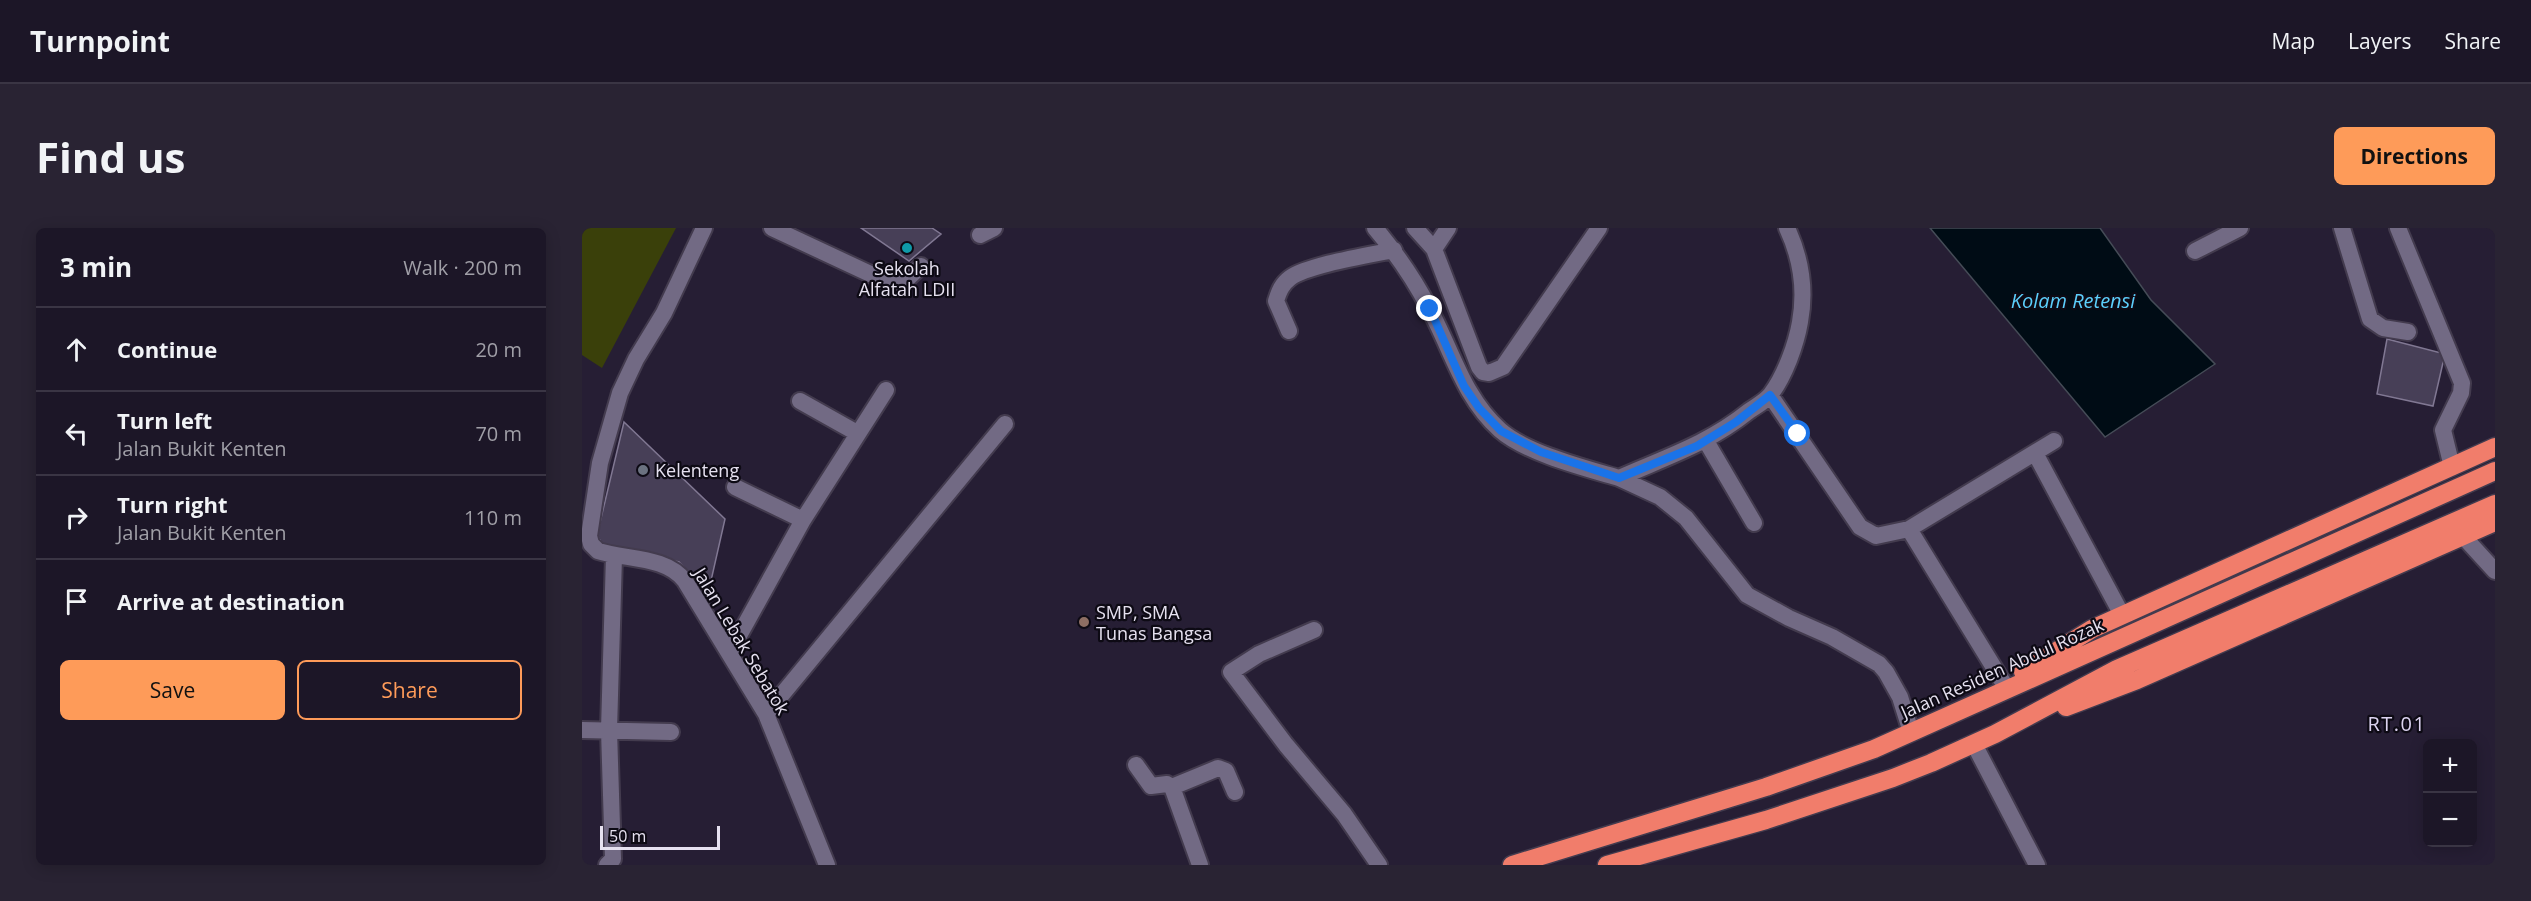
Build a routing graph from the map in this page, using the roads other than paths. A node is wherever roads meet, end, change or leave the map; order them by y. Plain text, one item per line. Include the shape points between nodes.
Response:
1 (704, 228) edge
2 (772, 228) edge
3 (1375, 228) edge
4 (1415, 228) edge
5 (1448, 228) edge
6 (1599, 228) edge
7 (1787, 228) edge
8 (2240, 228) edge
9 (2342, 228) edge
10 (2398, 228) edge
11 (1434, 249) junction
12 (1394, 250) junction
13 (2195, 251) dead end
14 (921, 266) dead end
15 (1289, 331) dead end
16 (2408, 332) dead end
17 (886, 390) dead end
18 (1770, 395) junction
19 (800, 401) dead end
20 (1005, 424) dead end
21 (857, 434) junction
22 (1706, 441) junction
23 (2054, 441) dead end
24 (2495, 447) edge
25 (2035, 453) junction
26 (2452, 467) junction
27 (2495, 471) edge
28 (1619, 478) junction
29 (735, 487) dead end
30 (2495, 504) edge
31 (804, 520) junction
32 (2495, 522) edge
33 (1754, 523) dead end
34 (1909, 529) junction
35 (2463, 536) junction
36 (586, 546) edge
37 (614, 556) junction
38 (2495, 571) edge
39 (2122, 615) junction
40 (1314, 630) dead end
41 (730, 652) junction
42 (2004, 684) junction
43 (1971, 705) junction
44 (766, 714) junction
45 (582, 730) edge
46 (609, 730) junction
47 (671, 732) dead end
48 (1911, 732) junction
49 (1995, 734) junction
50 (1974, 744) junction
51 (1136, 765) dead end
52 (1172, 787) junction
53 (1235, 792) dead end
54 (607, 865) edge
55 (828, 865) edge
56 (1200, 865) edge
57 (1379, 865) edge
58 (1512, 865) edge
59 (1607, 865) edge
60 (2037, 865) edge

1 - 36 street, Jalan Lebak Sebatok via 620,393 600,463
2 - 14 street via 894,286
3 - 12 street
4 - 11 street
5 - 11 street
6 - 11 street via 1503,367 1489,374 1479,367
7 - 18 street via 1800,262 1803,308 1787,363
8 - 13 street
9 - 16 street via 2370,319 2383,328
10 - 26 street via 2462,383 2462,393 2443,430
12 - 15 street via 1292,276 1276,301
12 - 28 street via 1430,309 1464,386 1501,431 1541,452
17 - 21 street
18 - 22 street
18 - 34 street via 1860,527 1876,536
19 - 21 street
20 - 44 street
21 - 31 street
22 - 28 street
22 - 33 street
23 - 25 street
24 - 26 highway
25 - 34 street
25 - 39 street
26 - 39 highway
27 - 43 highway, Jalan Residen Abdul Rozak
28 - 48 street via 1660,497 1686,518 1747,595 1879,664 1900,697
29 - 31 street
30 - 49 highway via 2117,669
31 - 41 street
32 - 35 highway
34 - 42 street
35 - 38 street
35 - 49 highway via 2137,680
36 - 37 street, Jalan Lebak Sebatok
37 - 41 street, Jalan Lebak Sebatok via 651,562 679,573
37 - 46 street
39 - 42 highway via 2092,629
40 - 57 street via 1258,654 1231,672 1344,814
41 - 44 street, Jalan Lebak Sebatok
42 - 43 highway
43 - 48 highway, Jalan Residen Abdul Rozak
44 - 55 street, Jalan Lebak Sebatok
45 - 46 street
46 - 47 street
46 - 54 street via 613,859
48 - 58 highway, Jalan Residen Abdul Rozak via 1766,787
49 - 50 highway
50 - 59 highway via 1893,778 1766,820
50 - 60 street
51 - 52 street via 1151,786
52 - 53 street via 1218,768 1226,771
52 - 56 street

